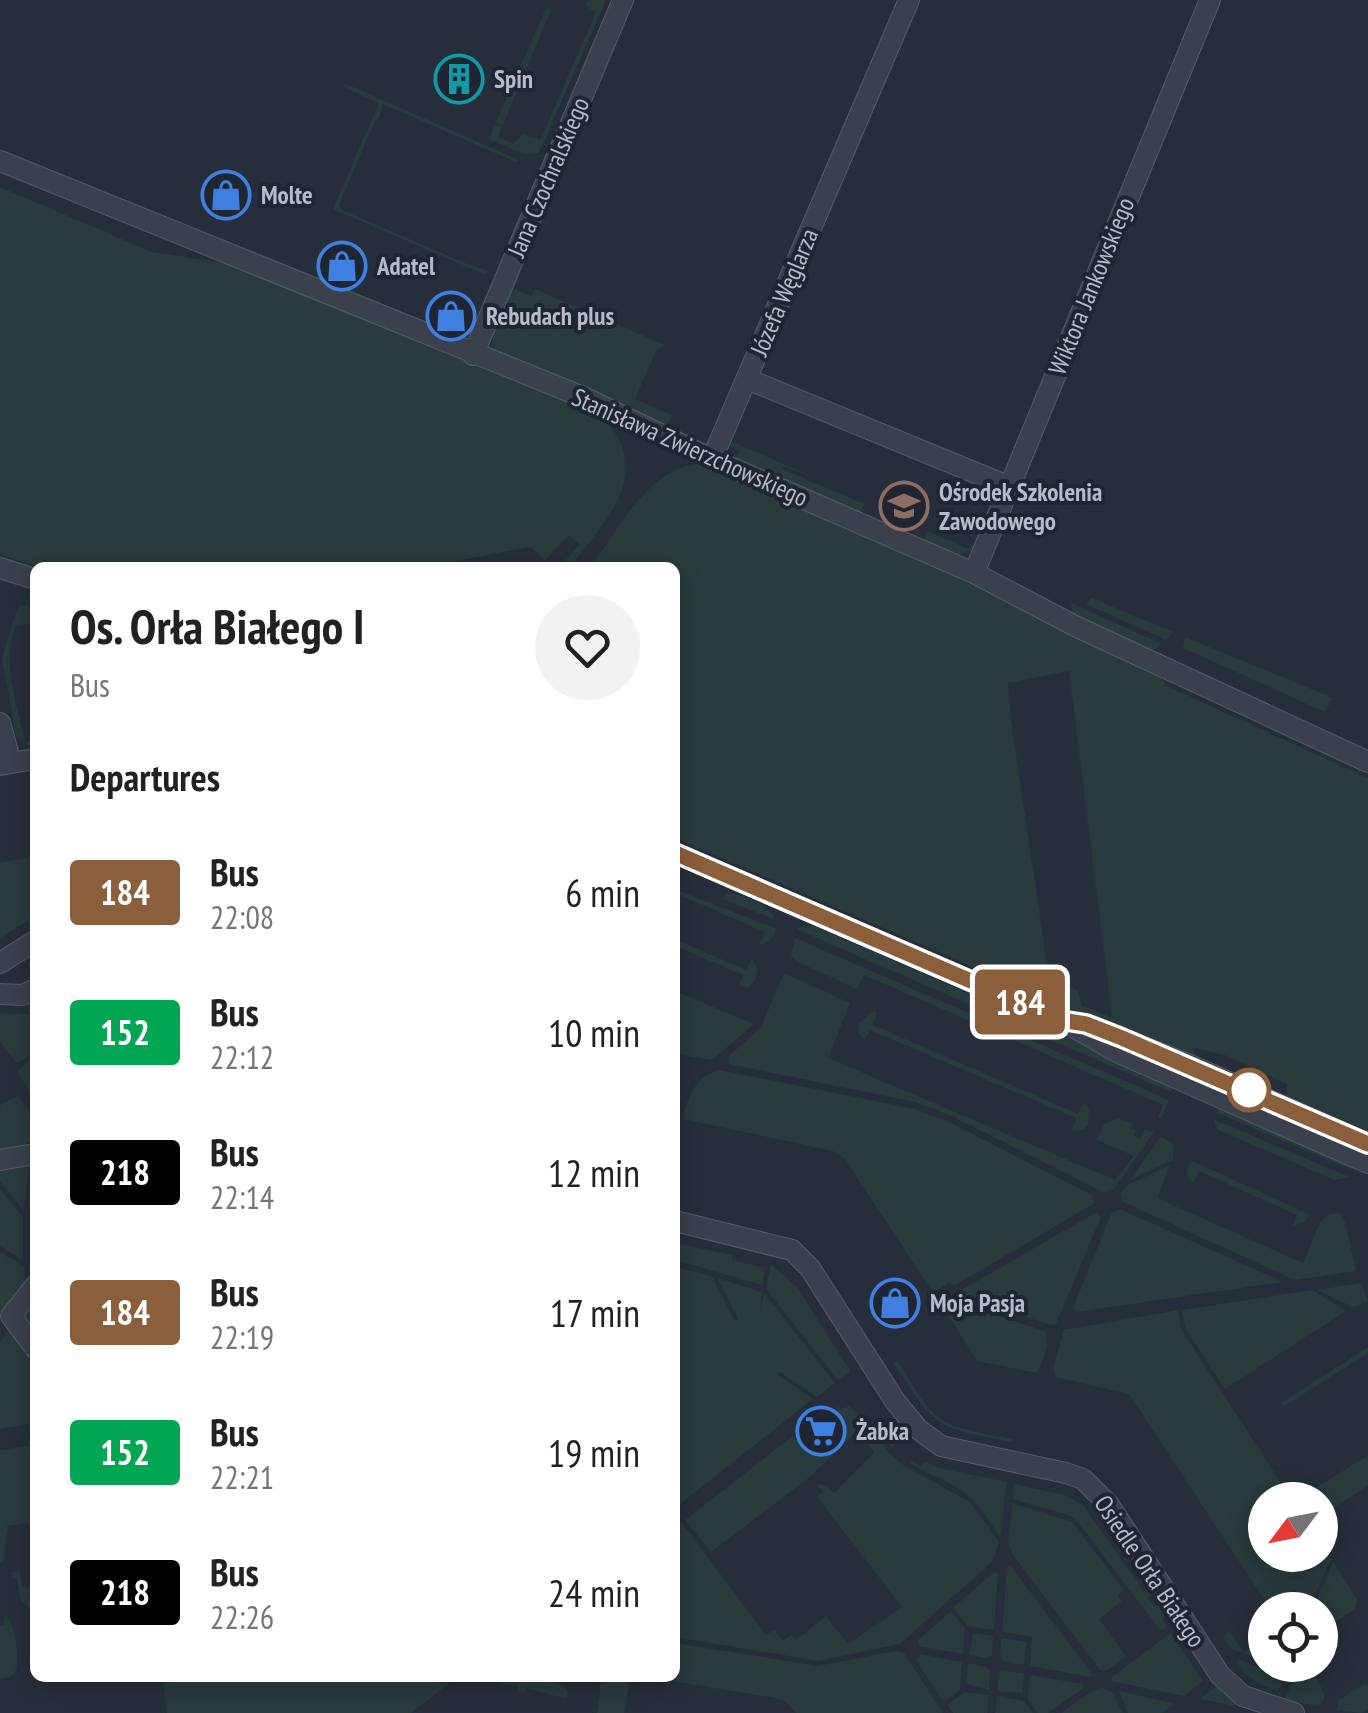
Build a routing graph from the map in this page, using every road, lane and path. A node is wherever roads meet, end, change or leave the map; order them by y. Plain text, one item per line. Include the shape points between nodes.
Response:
1 (624, 0) edge
2 (910, 0) edge
3 (1210, 0) edge
4 (0, 161) edge
5 (473, 355) junction
6 (747, 379) junction
7 (712, 459) junction
8 (1010, 487) junction
9 (0, 568) edge
10 (974, 573) junction
11 (30, 577) edge
12 (0, 723) edge
13 (1368, 762) edge
14 (6, 764) edge
15 (680, 854) edge
16 (30, 944) edge
17 (0, 963) edge
18 (30, 992) edge
19 (0, 994) edge
20 (1061, 1020) junction
21 (1368, 1144) edge
22 (30, 1155) edge
23 (0, 1160) edge
24 (1368, 1162) edge
25 (680, 1222) edge
26 (30, 1292) edge
27 (30, 1341) edge
28 (1294, 1713) edge

1 - 5 street, Jana Czochralskiego
2 - 6 street, Józefa Węglarza
3 - 8 street, Wiktora Jankowskiego
4 - 5 street, Stanisława Zwierzchowskiego
5 - 7 street, Stanisława Zwierzchowskiego via 583,397
6 - 7 street
6 - 8 street, Józefa Węglarza
7 - 10 street, Stanisława Zwierzchowskiego
8 - 10 street, Wiktora Jankowskiego
9 - 11 street
10 - 13 street, Stanisława Zwierzchowskiego
12 - 14 street
15 - 20 street
16 - 17 street
18 - 19 street
20 - 21 street via 1139,1044
20 - 24 street via 1117,1052
22 - 23 street
25 - 28 street, Osiedle Orła Białego via 792,1250 895,1401 941,1446 1066,1473 1097,1490 1220,1675 1244,1696
26 - 27 street via 11,1316

